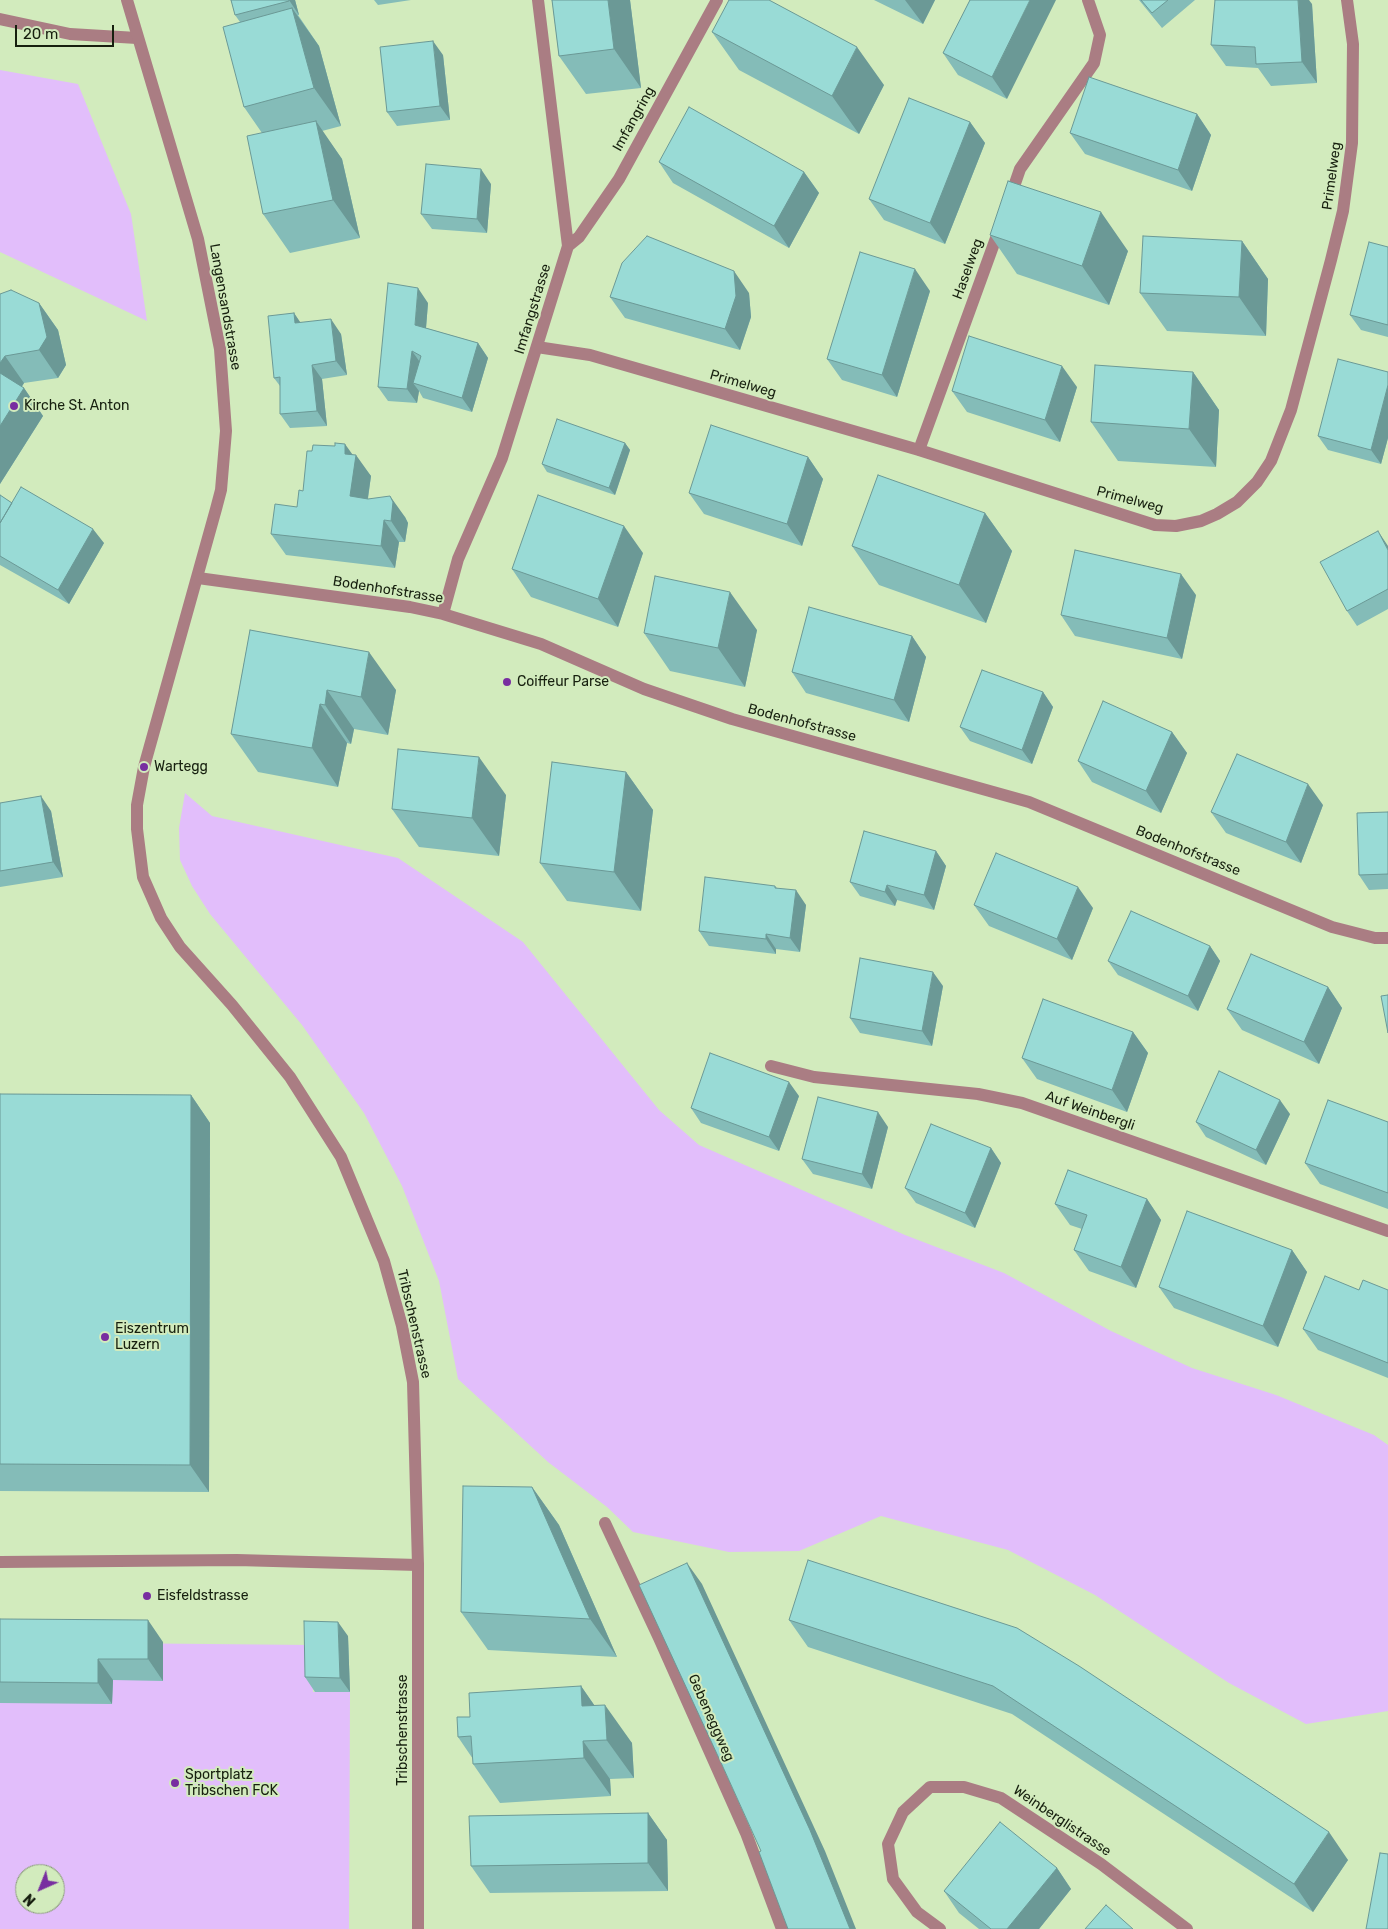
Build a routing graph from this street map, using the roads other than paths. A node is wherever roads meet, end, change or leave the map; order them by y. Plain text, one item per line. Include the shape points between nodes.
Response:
1 (127, 0) edge
2 (538, 0) edge
3 (717, 0) edge
4 (1088, 0) edge
5 (1346, 0) edge
6 (0, 19) edge
7 (138, 38) junction
8 (568, 246) junction
9 (537, 347) junction
10 (920, 450) junction
11 (198, 578) junction
12 (443, 614) junction
13 (137, 829) joint
14 (1388, 938) edge
15 (771, 1066) dead end
16 (1388, 1231) edge
17 (605, 1523) dead end
18 (0, 1562) edge
19 (418, 1565) junction
20 (418, 1929) edge
21 (782, 1929) edge
22 (940, 1929) edge
23 (1187, 1929) edge

1 - 7 street, Langensandstrasse
2 - 8 street, Imfangstrasse
3 - 8 street, Imfangring via 618,179 579,237
4 - 10 street, Haselweg via 1100,35 1094,63 1020,169
5 - 10 street, Primelweg via 1353,44 1352,134 1343,211 1291,410 1271,461 1257,482 1237,502 1209,518 1176,526 1155,525
6 - 7 street via 70,34
7 - 11 street, Langensandstrasse via 198,239 220,349 226,431 222,480
8 - 9 street, Imfangstrasse
9 - 10 street, Primelweg via 590,355
9 - 12 street, Imfangstrasse via 501,463 458,559
11 - 12 street, Bodenhofstrasse
11 - 13 street, Langensandstrasse via 144,767 137,805
12 - 14 street, Bodenhofstrasse via 541,644 644,689 732,720 1030,802 1332,927 1375,938
13 - 19 street, Tribschenstrasse via 143,877 161,918 180,947 290,1077 341,1157 384,1260 414,1382
15 - 16 street, Auf Weinbergli via 814,1077 978,1094 1022,1104
17 - 21 street, Gebeneggweg via 746,1833
18 - 19 street via 238,1560
19 - 20 street, Tribschenstrasse
22 - 23 street, Weinberglistrasse via 917,1912 893,1879 888,1844 903,1812 930,1787 964,1787 1001,1798 1101,1864

